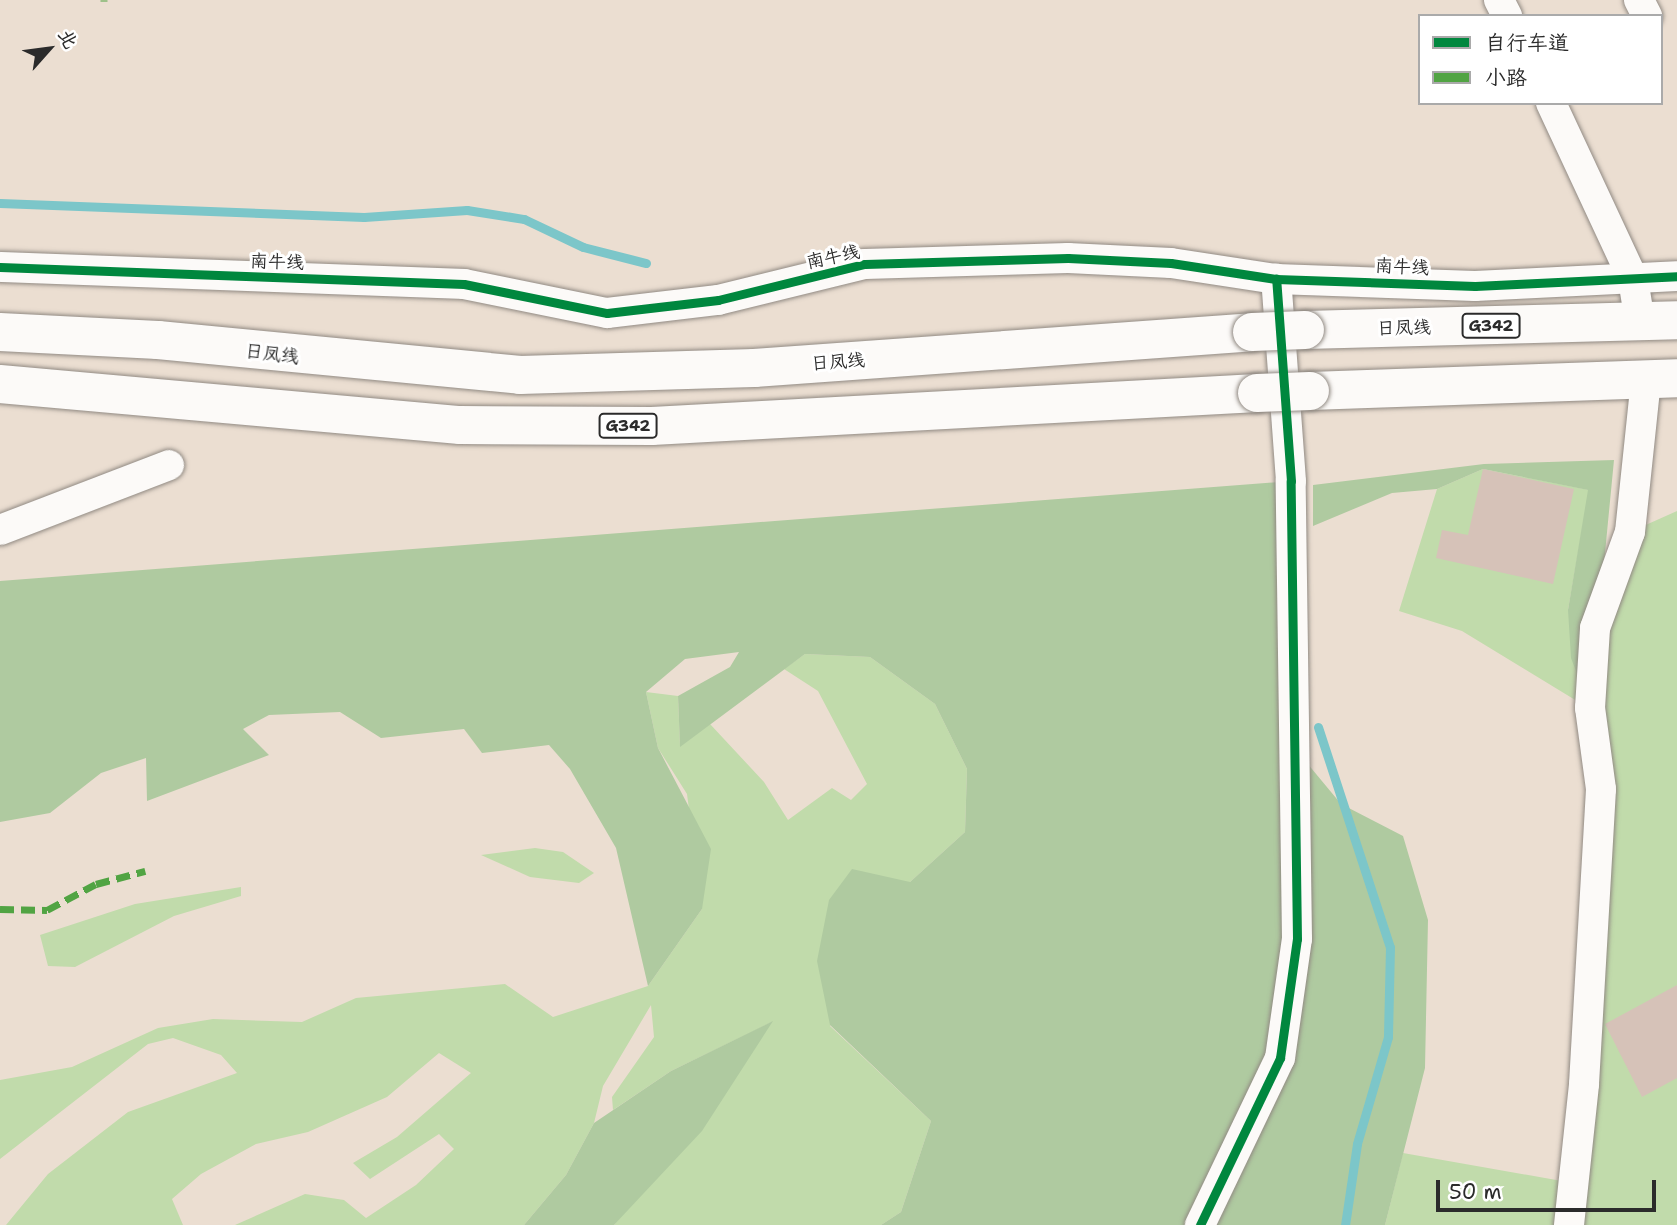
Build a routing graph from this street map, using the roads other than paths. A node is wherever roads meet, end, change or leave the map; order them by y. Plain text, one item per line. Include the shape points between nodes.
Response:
1 (1552, 105) edge
2 (0, 267) edge
3 (1677, 276) edge
4 (1276, 279) junction
5 (1633, 279) junction
6 (1659, 321) edge
7 (0, 332) edge
8 (1661, 379) edge
9 (0, 384) edge
10 (169, 465) dead end
11 (0, 530) edge
12 (1200, 1225) edge
13 (1569, 1225) edge

1 - 5 street
2 - 4 street, 南牛线 via 464,284 607,313 718,300 865,264 1068,258 1171,263
3 - 5 street, 南牛线
4 - 5 street, 南牛线 via 1475,286
4 - 12 street via 1291,481 1297,939 1279,1058
5 - 6 street
6 - 7 highway, 日凤线 / G342, bridge via 1252,332 754,369 520,375 159,340
8 - 9 highway, G342, bridge via 1257,393 798,423 625,426 460,425
8 - 13 street via 1630,532 1595,628 1590,708 1601,789 1584,1084
10 - 11 street

